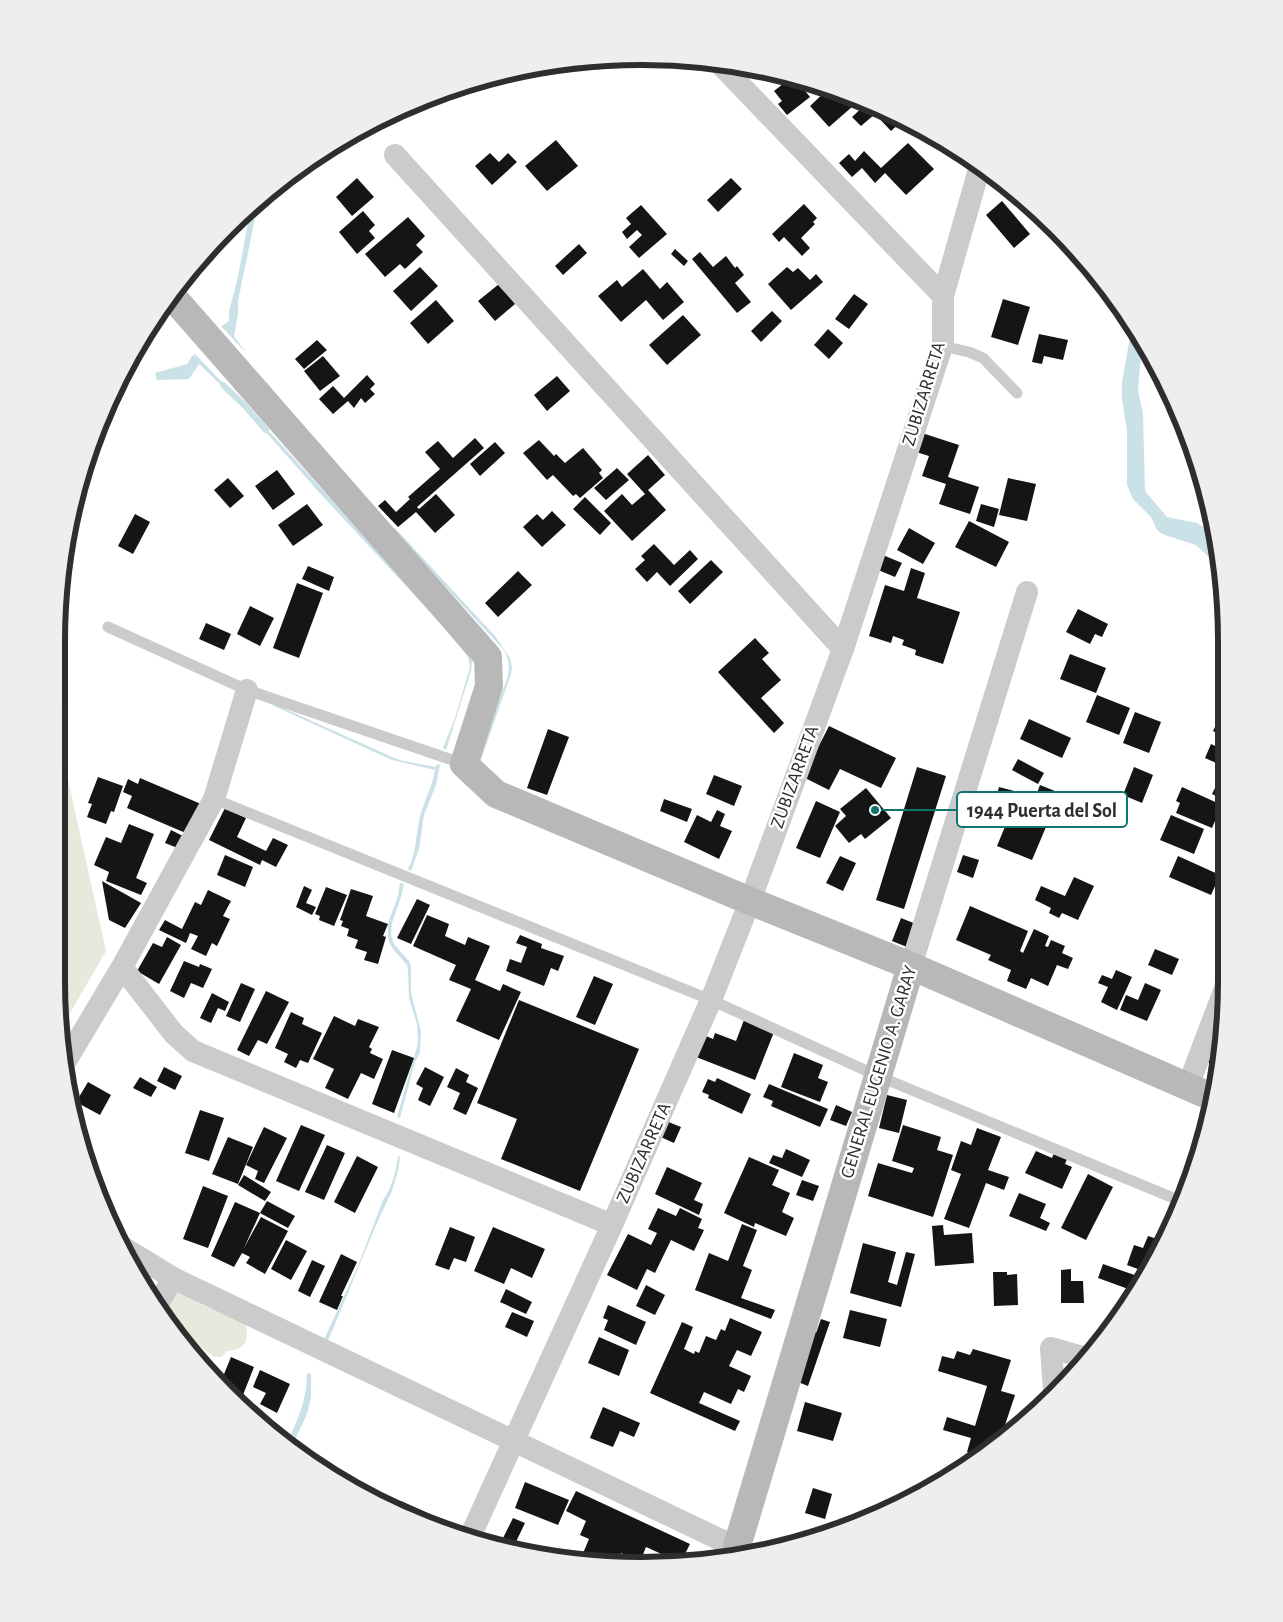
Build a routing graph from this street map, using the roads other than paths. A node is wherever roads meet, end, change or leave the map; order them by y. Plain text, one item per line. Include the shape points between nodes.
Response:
1 (727, 72) edge
2 (395, 155) dead end
3 (978, 174) edge
4 (943, 296) junction
5 (176, 301) edge
6 (942, 346) junction
7 (1017, 393) dead end
8 (1027, 592) dead end
9 (108, 627) dead end
10 (842, 649) junction
11 (247, 690) junction
12 (464, 764) junction
13 (214, 799) junction
14 (750, 901) junction
15 (911, 966) junction
16 (122, 967) junction
17 (711, 1000) junction
18 (1217, 1007) edge
19 (70, 1054) edge
20 (878, 1076) junction
21 (1188, 1086) junction
22 (1207, 1095) edge
23 (1175, 1199) edge
24 (612, 1225) junction
25 (134, 1254) edge
26 (173, 1278) junction
27 (161, 1299) edge
28 (1079, 1357) edge
29 (1054, 1383) edge
30 (514, 1440) junction
31 (473, 1531) edge
32 (740, 1548) edge
33 (735, 1549) edge

1 - 4 street
2 - 10 street
3 - 4 street, ZUBIZARRETA
4 - 6 street, ZUBIZARRETA
5 - 12 street via 488,657 489,686
6 - 7 lane via 983,358
6 - 10 street, ZUBIZARRETA
8 - 15 street, GENERAL EUGENIO A. GARAY
9 - 11 lane
10 - 14 street, ZUBIZARRETA
11 - 12 lane
11 - 13 street
12 - 14 street via 496,794
13 - 16 street
13 - 17 lane
14 - 15 street
14 - 17 street, ZUBIZARRETA
15 - 20 street, GENERAL EUGENIO A. GARAY
15 - 21 street
16 - 19 street
16 - 24 street via 174,1034 194,1051
17 - 20 lane
17 - 24 street, ZUBIZARRETA
18 - 21 street
20 - 23 lane
20 - 32 street, GENERAL EUGENIO A. GARAY
21 - 22 street
24 - 30 street, ZUBIZARRETA
25 - 26 street
26 - 27 street
26 - 30 street
28 - 29 street via 1051,1348
30 - 31 street, ZUBIZARRETA
30 - 33 street

